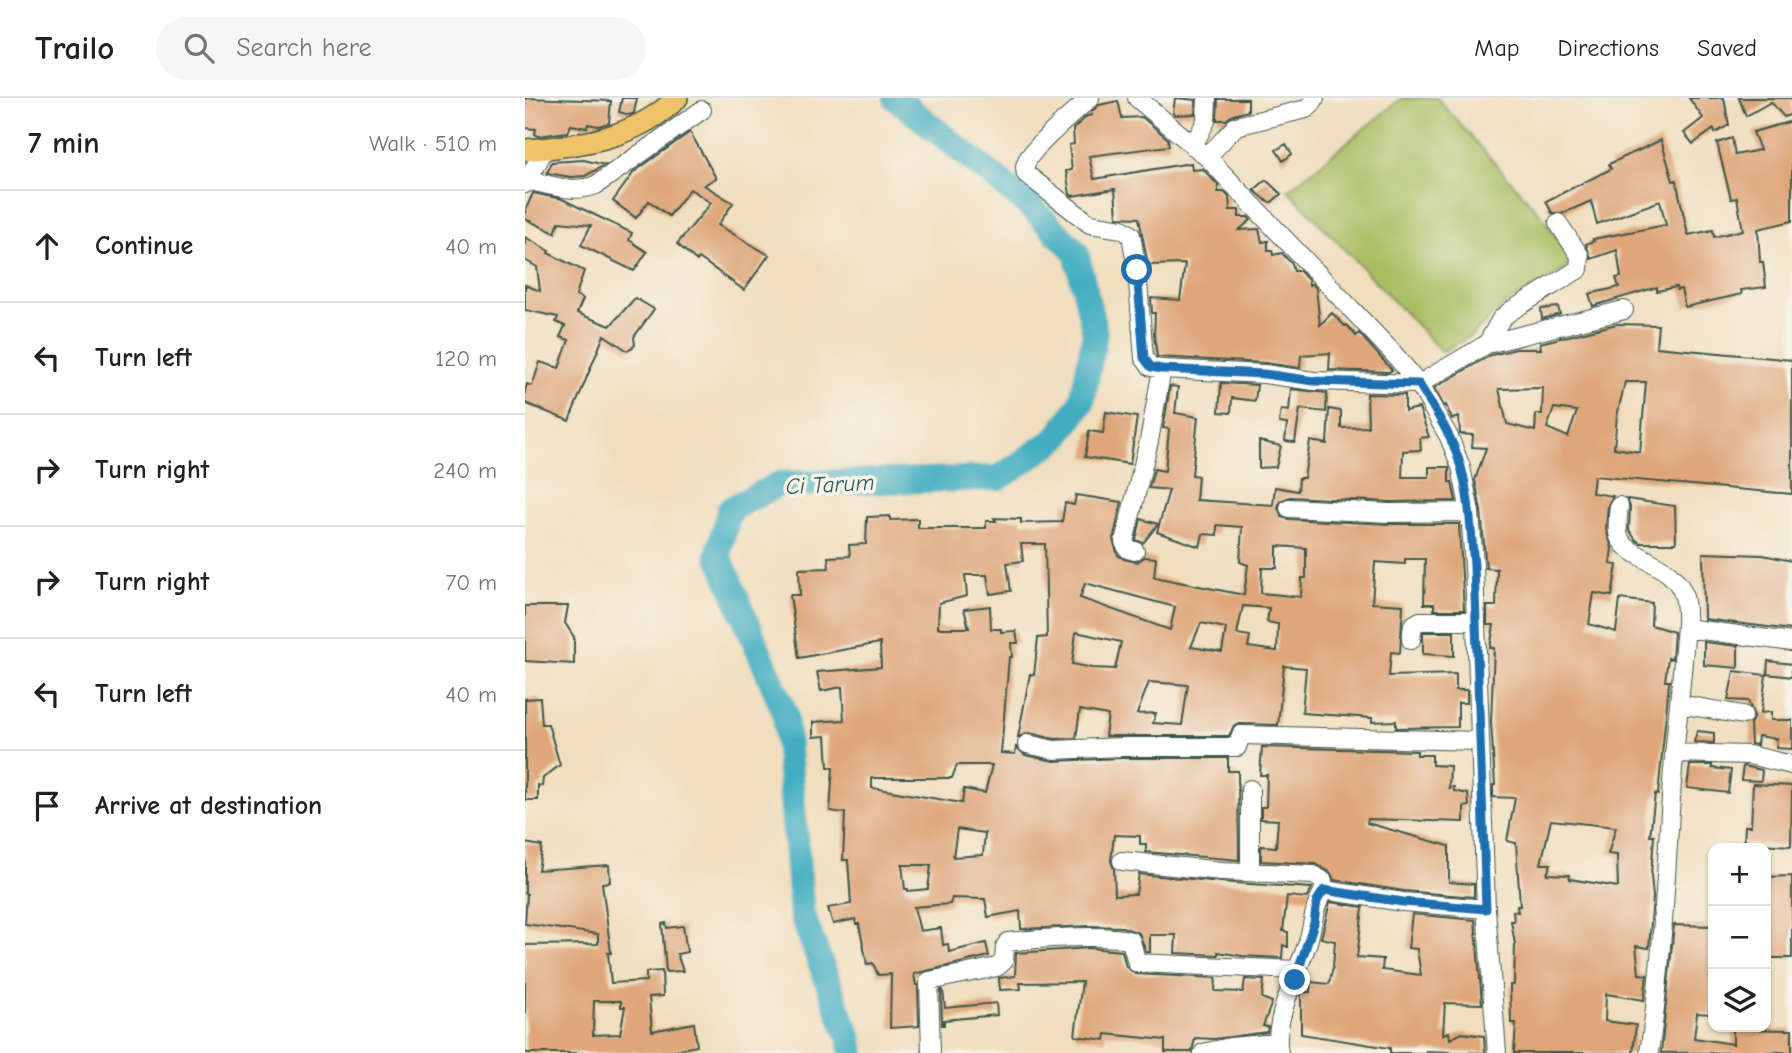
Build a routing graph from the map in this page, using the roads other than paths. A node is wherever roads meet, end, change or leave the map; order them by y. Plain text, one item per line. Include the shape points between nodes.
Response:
1 (677, 98) edge
2 (1090, 98) edge
3 (1137, 98) edge
4 (1207, 98) edge
5 (1315, 98) edge
6 (702, 110) dead end
7 (535, 149) edge
8 (1200, 151) junction
9 (526, 182) edge
10 (1558, 223) dead end
11 (1624, 310) dead end
12 (1487, 344) junction
13 (1162, 369) junction
14 (1419, 384) junction
15 (1619, 506) dead end
16 (1289, 508) dead end
17 (1469, 512) junction
18 (1135, 551) dead end
19 (1476, 621) junction
20 (1686, 628) junction
21 (1411, 640) dead end
22 (1792, 642) edge
23 (1679, 704) junction
24 (1743, 715) dead end
25 (1479, 741) junction
26 (1027, 744) dead end
27 (1674, 752) junction
28 (1792, 765) edge
29 (1250, 789) dead end
30 (1122, 861) dead end
31 (1250, 872) junction
32 (1324, 890) junction
33 (1486, 909) junction
34 (1298, 970) junction
35 (1278, 1048) edge
36 (931, 1053) edge
37 (1203, 1053) edge
38 (1497, 1053) edge
39 (1649, 1053) edge

1 - 7 main road via 657,114 616,134 589,143
2 - 13 street via 1026,161 1026,174 1090,224 1131,235 1144,358 1151,367
3 - 8 street
4 - 8 street
5 - 8 street via 1305,109 1236,126
6 - 9 street via 596,185 583,190
7 - 9 street
8 - 14 street via 1352,307
10 - 12 street via 1580,256 1580,269 1509,312
11 - 12 street
12 - 14 street
13 - 14 street
13 - 18 street via 1124,542
14 - 17 street via 1455,450
15 - 20 street via 1618,535 1625,545 1679,582 1685,598
16 - 17 street
17 - 19 street
19 - 21 street via 1420,621 1413,625
19 - 25 street
20 - 22 street
20 - 23 street
23 - 24 street
23 - 27 street
25 - 26 street via 1241,735 1237,747 1054,750
25 - 33 street
27 - 28 street via 1749,755
27 - 39 street via 1663,931
29 - 31 street
30 - 31 street
31 - 32 street via 1314,875 1323,881
32 - 33 street
32 - 34 street
33 - 38 street
34 - 35 street
34 - 36 street via 1137,963 1131,941 1124,939 1011,942 997,967 929,981
35 - 37 street via 1242,1046

